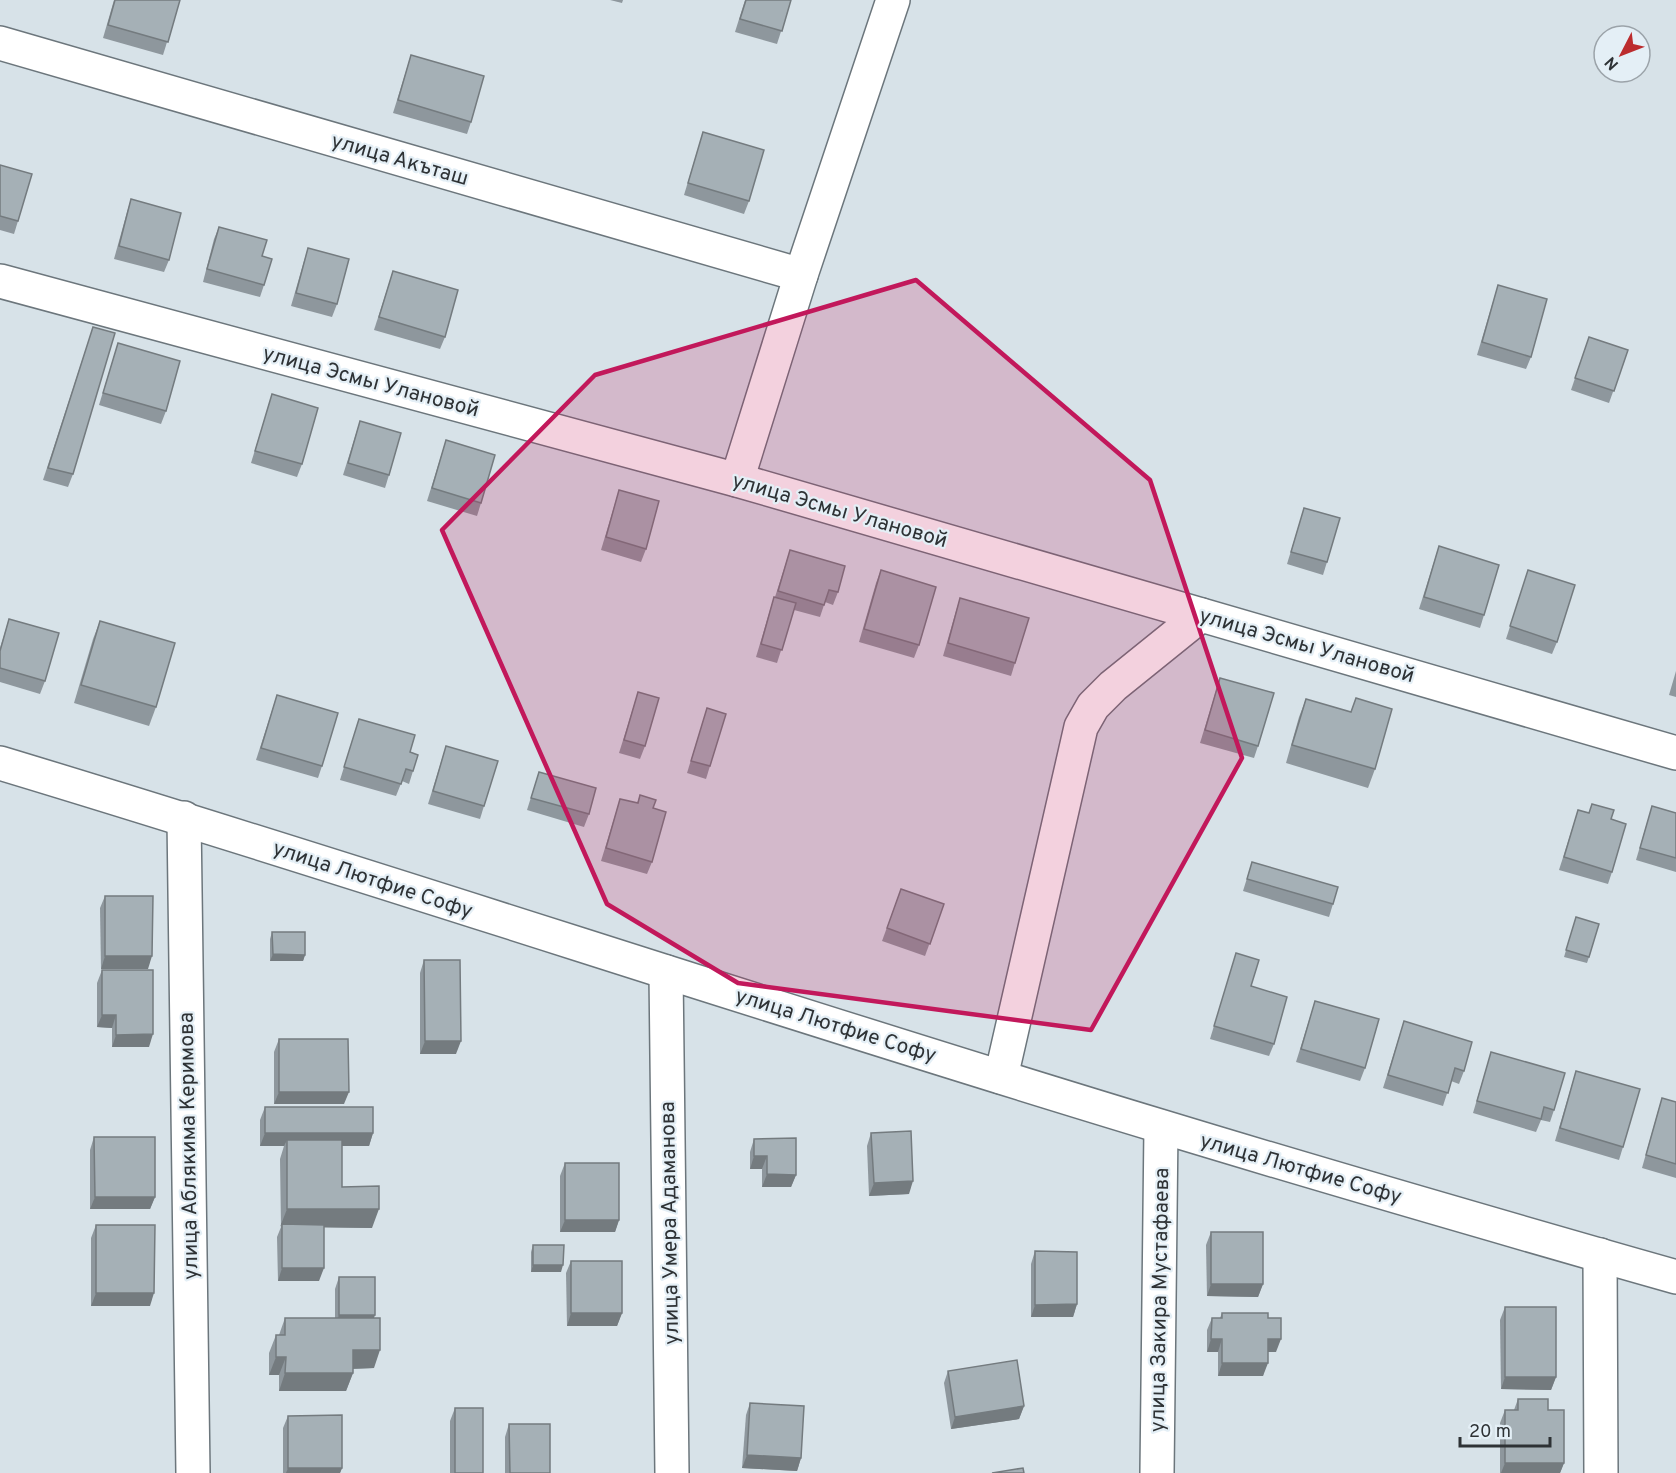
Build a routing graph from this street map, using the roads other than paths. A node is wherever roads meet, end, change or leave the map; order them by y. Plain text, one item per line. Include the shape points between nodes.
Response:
1 (892, 0) edge
2 (0, 43) edge
3 (801, 275) junction
4 (0, 281) edge
5 (737, 480) junction
6 (1201, 615) junction
7 (1676, 753) edge
8 (0, 763) edge
9 (184, 818) junction
10 (666, 972) junction
11 (1001, 1077) junction
12 (1161, 1127) junction
13 (1600, 1255) junction
14 (1676, 1277) edge
15 (193, 1473) edge
16 (672, 1473) edge
17 (1156, 1473) edge
18 (1601, 1473) edge

1 - 3 street
2 - 3 street, улица Акъташ
3 - 5 street
4 - 5 street, улица Эсмы Улановой
5 - 6 street, улица Эсмы Улановой
6 - 7 street, улица Эсмы Улановой
6 - 11 street via 1113,686 1093,706 1081,727
8 - 9 street, улица Лютфие Софу
9 - 10 street, улица Лютфие Софу
9 - 15 street, улица Аблякима Керимова
10 - 11 street, улица Лютфие Софу
10 - 16 street, улица Умера Адаманова
11 - 12 street, улица Лютфие Софу
12 - 13 street, улица Лютфие Софу
12 - 17 street, улица Закира Мустафаева
13 - 14 street, улица Лютфие Софу
13 - 18 street

